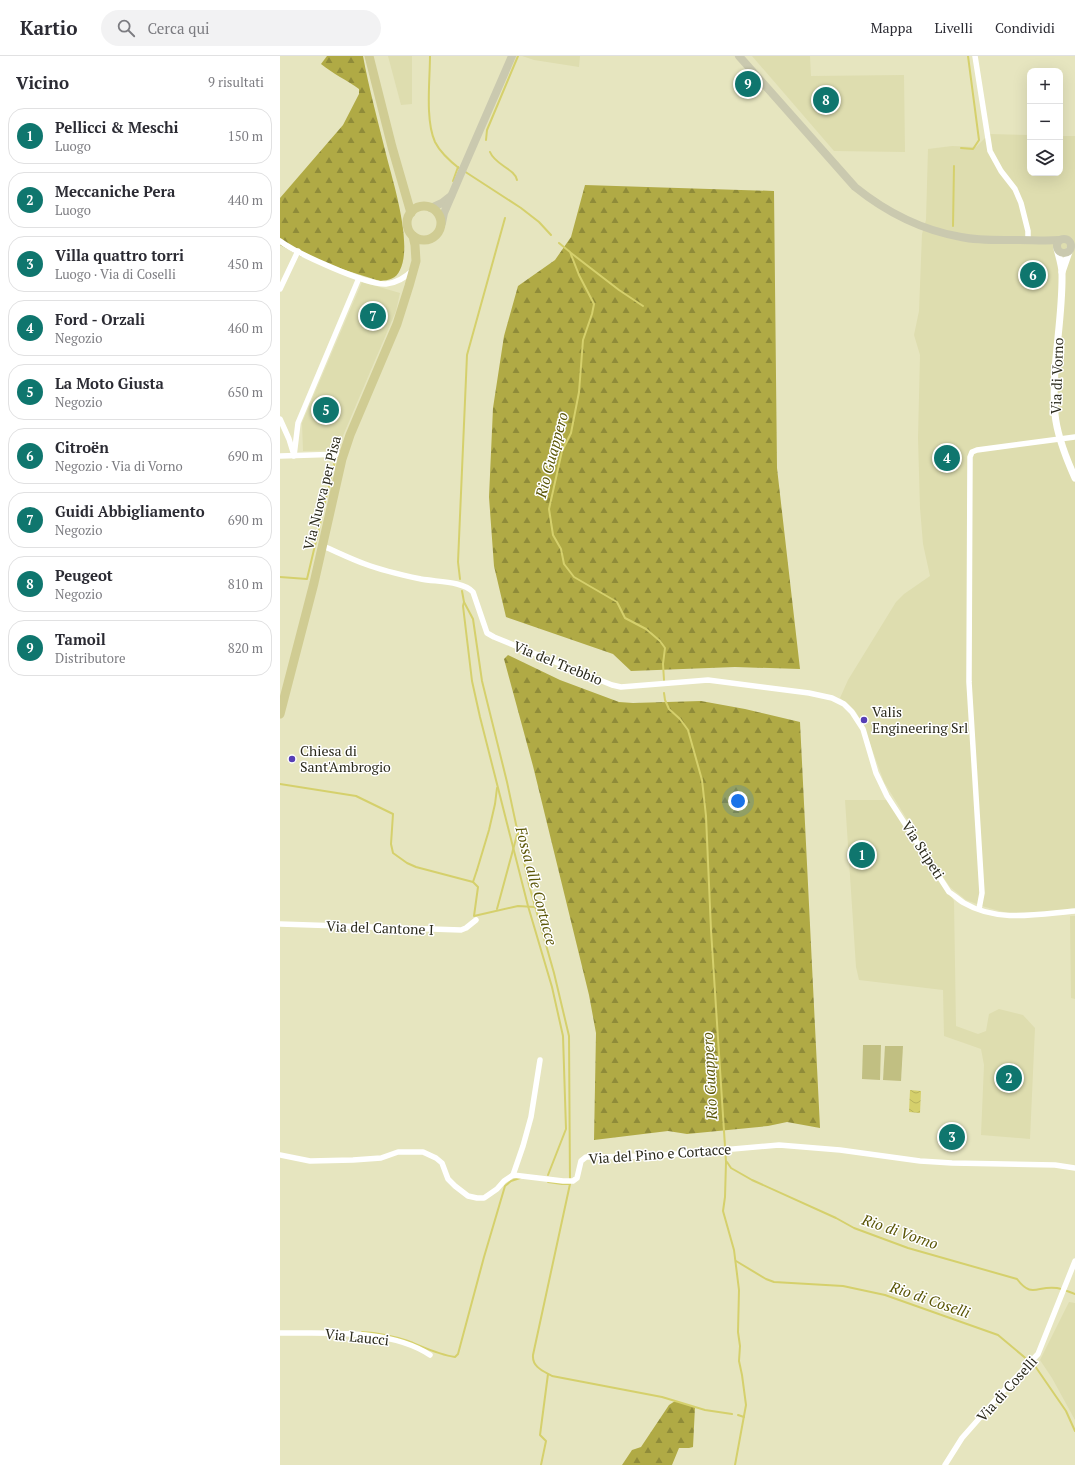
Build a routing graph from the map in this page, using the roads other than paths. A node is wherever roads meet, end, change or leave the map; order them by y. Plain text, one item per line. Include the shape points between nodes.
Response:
1 (369, 56) edge
2 (512, 56) edge
3 (739, 56) edge
4 (976, 56) edge
5 (403, 185) junction
6 (452, 194) junction
7 (428, 207) junction
8 (411, 212) junction
9 (442, 223) junction
10 (413, 236) junction
11 (431, 239) junction
12 (280, 240) edge
13 (1031, 240) junction
14 (1062, 240) junction
15 (1075, 240) edge
16 (1072, 248) edge
17 (1057, 249) junction
18 (298, 251) junction
19 (415, 265) junction
20 (1062, 272) junction
21 (359, 278) junction
22 (280, 289) edge
23 (280, 419) edge
24 (1075, 438) edge
25 (1060, 440) junction
26 (344, 454) junction
27 (280, 456) edge
28 (294, 456) junction
29 (1075, 478) edge
30 (323, 546) junction
31 (832, 698) joint
32 (280, 714) edge
33 (979, 909) junction
34 (1075, 911) edge
35 (476, 920) dead end
36 (280, 924) edge
37 (540, 1060) dead end
38 (280, 1155) edge
39 (1075, 1168) edge
40 (512, 1175) junction
41 (1075, 1261) edge
42 (280, 1333) edge
43 (430, 1355) dead end
44 (945, 1465) edge

1 - 5 main road
2 - 6 main road
3 - 13 main road via 855,187 874,202 899,216 939,232 986,240
4 - 13 street via 990,151 1015,189
5 - 7 main road via 412,197
5 - 8 main road
6 - 7 main road via 445,201
6 - 9 main road
7 - 8 main road
7 - 9 main road via 440,215
8 - 10 main road via 407,226
9 - 11 main road via 439,233
10 - 11 main road via 421,240
10 - 19 main road
11 - 19 main road
12 - 18 street
13 - 14 main road
13 - 17 main road
14 - 15 main road
14 - 16 main road via 1070,242
14 - 17 main road via 1056,245
16 - 17 main road via 1064,253
16 - 20 street, Via di Vorno
17 - 20 street, Via di Vorno
18 - 21 street
18 - 22 street
19 - 21 street via 407,275 390,283
19 - 26 main road, Via Nuova per Pisa via 397,324
20 - 25 street, Via di Vorno via 1055,380 1055,413
21 - 28 street via 298,423
23 - 28 street
24 - 25 street
25 - 29 street, Via di Vorno
25 - 33 street via 977,450 972,452 970,457 969,682 982,893
26 - 28 street
26 - 30 main road, Via Nuova per Pisa
27 - 28 street
30 - 31 street, Via del Trebbio via 378,568 469,588 473,592 487,633 612,685 621,687 708,680
30 - 32 main road, Via Nuova per Pisa
31 - 33 street, Via Stipeti via 844,704 859,722 876,773 888,796 949,892 964,903
33 - 34 street, Via Stipeti via 1012,916
35 - 36 street, Via del Cantone I via 461,930
37 - 40 street via 531,1118
38 - 40 street via 310,1161 381,1158 398,1152 423,1152 442,1163 448,1179 455,1186 468,1196 477,1198 484,1198
39 - 40 street, Via del Pino e Cortacce via 1055,1165 952,1163 779,1145 654,1156 586,1158 581,1161 577,1178 571,1181
41 - 44 street, Via di Coselli via 1038,1354 962,1438
42 - 43 street, Via Laucci via 375,1336 400,1342

